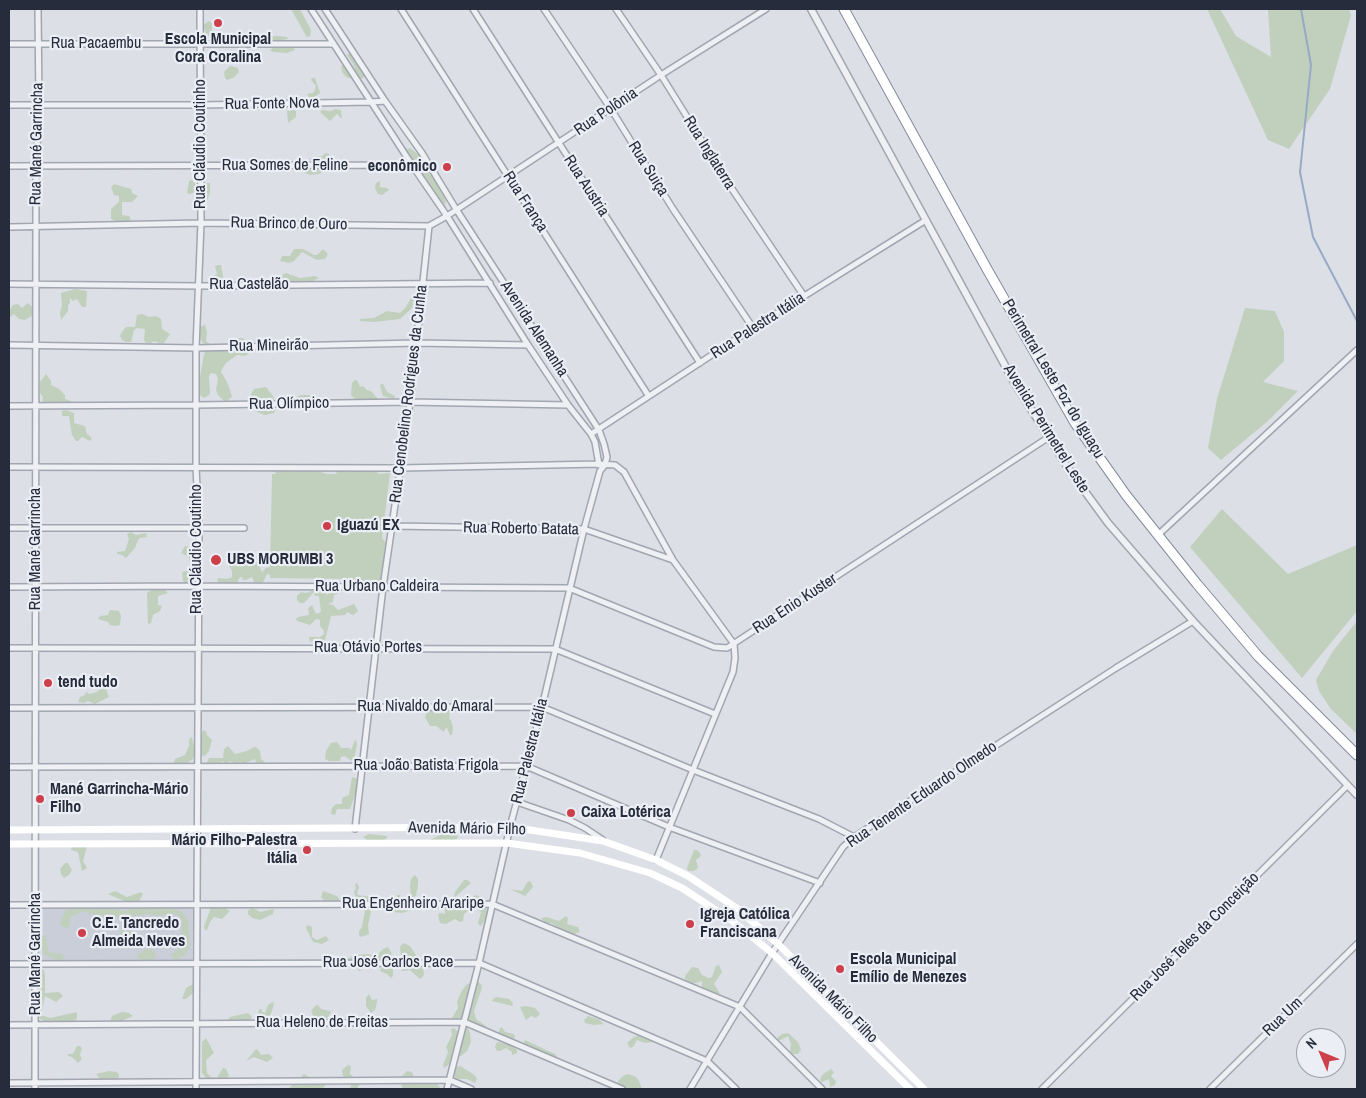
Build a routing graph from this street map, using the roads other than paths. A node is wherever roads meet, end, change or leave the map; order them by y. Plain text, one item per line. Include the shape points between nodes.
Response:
1 (38, 9) edge
2 (200, 9) edge
3 (311, 9) edge
4 (325, 9) edge
5 (401, 9) edge
6 (473, 9) edge
7 (544, 9) edge
8 (616, 9) edge
9 (766, 9) edge
10 (811, 9) edge
11 (844, 9) edge
12 (9, 44) edge
13 (38, 44) junction
14 (200, 44) junction
15 (333, 44) junction
16 (661, 75) junction
17 (385, 101) junction
18 (372, 102) junction
19 (9, 105) edge
20 (38, 105) junction
21 (201, 105) junction
22 (611, 109) junction
23 (559, 143) junction
24 (412, 165) junction
25 (9, 166) edge
26 (200, 166) junction
27 (36, 167) junction
28 (508, 176) junction
29 (456, 209) junction
30 (447, 216) junction
31 (926, 220) junction
32 (201, 223) junction
33 (429, 226) junction
34 (9, 227) edge
35 (36, 227) junction
36 (490, 283) junction
37 (9, 284) edge
38 (36, 284) junction
39 (424, 284) junction
40 (199, 286) junction
41 (804, 296) junction
42 (753, 328) junction
43 (417, 343) junction
44 (528, 344) junction
45 (9, 345) edge
46 (36, 345) junction
47 (196, 348) junction
48 (1357, 350) edge
49 (700, 363) junction
50 (648, 396) junction
51 (410, 402) junction
52 (568, 405) junction
53 (9, 406) edge
54 (36, 406) junction
55 (196, 406) junction
56 (599, 430) junction
57 (591, 434) junction
58 (1050, 437) junction
59 (602, 464) junction
60 (9, 467) edge
61 (36, 467) junction
62 (196, 467) junction
63 (400, 468) junction
64 (393, 526) junction
65 (9, 528) edge
66 (36, 528) junction
67 (199, 528) junction
68 (244, 528) dead end
69 (584, 529) junction
70 (1158, 535) junction
71 (673, 560) junction
72 (198, 586) junction
73 (9, 587) edge
74 (36, 587) junction
75 (384, 587) junction
76 (569, 588) junction
77 (1192, 621) junction
78 (734, 644) junction
79 (9, 648) edge
80 (36, 648) junction
81 (198, 648) junction
82 (376, 648) junction
83 (555, 650) junction
84 (198, 707) junction
85 (369, 707) junction
86 (542, 707) junction
87 (9, 708) edge
88 (36, 708) junction
89 (715, 714) junction
90 (1357, 755) edge
91 (526, 766) junction
92 (9, 767) edge
93 (36, 767) junction
94 (198, 767) junction
95 (362, 767) junction
96 (693, 770) junction
97 (1348, 785) junction
98 (1357, 795) edge
99 (517, 802) junction
100 (510, 827) junction
101 (670, 827) junction
102 (355, 829) junction
103 (9, 830) edge
104 (36, 830) junction
105 (196, 830) junction
106 (854, 837) junction
107 (603, 840) junction
108 (508, 843) junction
109 (9, 844) edge
110 (36, 844) junction
111 (196, 844) junction
112 (656, 860) junction
113 (820, 883) junction
114 (196, 904) junction
115 (492, 904) junction
116 (9, 905) edge
117 (36, 905) junction
118 (778, 944) junction
119 (1357, 944) edge
120 (772, 953) junction
121 (196, 963) junction
122 (479, 963) junction
123 (9, 964) edge
124 (36, 964) junction
125 (740, 1007) junction
126 (464, 1022) junction
127 (196, 1024) junction
128 (9, 1025) edge
129 (36, 1025) junction
130 (707, 1061) junction
131 (450, 1080) junction
132 (196, 1082) junction
133 (9, 1083) edge
134 (36, 1086) edge
135 (196, 1089) edge
136 (447, 1089) edge
137 (471, 1089) edge
138 (622, 1089) edge
139 (690, 1089) edge
140 (736, 1089) edge
141 (822, 1089) edge
142 (910, 1089) edge
143 (924, 1089) edge
144 (1042, 1089) edge
145 (1210, 1089) edge

1 - 13 street, Rua Mané Garrincha
2 - 14 street, Rua Cláudio Coutinho
3 - 15 street, Avenida Alemanha
4 - 17 street, Avenida Alemanha
5 - 28 street, Rua França
6 - 23 street, Rua Austria
7 - 22 street, Rua Suiça
8 - 16 street, Rua Inglaterra
9 - 16 street, Rua Polônia
10 - 31 street, Avenida Perimetrel Leste
11 - 70 highway, Perimetral Leste Foz do Iguaçu via 1076,423
12 - 13 street, Rua Pacaembu
13 - 14 street, Rua Pacaembu
13 - 20 street, Rua Mané Garrincha
14 - 15 street, Rua Pacaembu
14 - 21 street, Rua Cláudio Coutinho
15 - 18 street, Avenida Alemanha
16 - 22 street, Rua Polônia
16 - 41 street, Rua Inglaterra
17 - 18 street, Rua Fonte Nova
17 - 29 street, Avenida Alemanha
18 - 21 street, Rua Fonte Nova
18 - 24 street, Avenida Alemanha
19 - 20 street, Rua Fonte Nova
20 - 21 street, Rua Fonte Nova
20 - 27 street, Rua Mané Garrincha
21 - 26 street, Rua Cláudio Coutinho
22 - 23 street, Rua Polônia
22 - 42 street, Rua Suiça
23 - 28 street, Rua Polônia
23 - 49 street, Rua Austria
24 - 26 street, Rua Somes de Feline
24 - 30 street, Avenida Alemanha
25 - 27 street, Rua Somes de Feline
26 - 27 street, Rua Somes de Feline
26 - 32 street, Rua Cláudio Coutinho
27 - 35 street, Rua Mané Garrincha
28 - 29 street, Rua Polônia
28 - 50 street, Rua França
29 - 30 street, Rua Polônia
29 - 56 street, Avenida Alemanha
30 - 33 street, Rua Brinco de Ouro
30 - 36 street, Avenida Alemanha
31 - 41 street, Rua Palestra Itália
31 - 58 street, Avenida Perimetrel Leste via 1014,382
32 - 33 street, Rua Brinco de Ouro
32 - 35 street, Rua Brinco de Ouro
32 - 40 street, Rua Cláudio Coutinho
33 - 39 street, Rua Cenobelino Rodrigues da Cunha
34 - 35 street, Rua Brinco de Ouro
35 - 38 street, Rua Mané Garrincha
36 - 39 street, Rua Castelão
36 - 44 street, Avenida Alemanha
37 - 38 street, Rua Castelão
38 - 40 street, Rua Castelão
38 - 46 street, Rua Mané Garrincha
39 - 40 street, Rua Castelão
39 - 43 street, Rua Cenobelino Rodrigues da Cunha
40 - 47 street, Rua Cláudio Coutinho
41 - 42 street, Rua Palestra Itália
42 - 49 street, Rua Palestra Itália
43 - 44 street, Rua Mineirão
43 - 47 street, Rua Mineirão
43 - 51 street, Rua Cenobelino Rodrigues da Cunha
44 - 52 street, Avenida Alemanha
45 - 46 street, Rua Mineirão
46 - 47 street, Rua Mineirão
46 - 54 street, Rua Mané Garrincha
47 - 55 street, Rua Cláudio Coutinho
48 - 70 street
49 - 50 street, Rua Palestra Itália
50 - 56 street, Rua Palestra Itália
51 - 52 street, Rua Olímpico
51 - 55 street, Rua Olímpico
51 - 63 street, Rua Cenobelino Rodrigues da Cunha
52 - 57 street, Avenida Alemanha
53 - 54 street, Rua Olímpico
54 - 55 street, Rua Olímpico
54 - 61 street, Rua Mané Garrincha
55 - 62 street, Rua Cláudio Coutinho
56 - 57 street, Rua Palestra Itália
56 - 59 street, Avenida Alemanha via 607,457
57 - 59 street, Avenida Alemanha
58 - 77 street, Avenida Perimetrel Leste via 1108,523
58 - 78 street, Rua Enio Kuster
59 - 63 street
59 - 69 street, Rua Palestra Itália
59 - 71 street via 614,465 624,472
60 - 61 street
61 - 62 street
61 - 66 street, Rua Mané Garrincha
62 - 63 street
62 - 67 street, Rua Cláudio Coutinho
63 - 64 street, Rua Cenobelino Rodrigues da Cunha
64 - 69 street, Rua Roberto Batata
64 - 75 street, Rua Cenobelino Rodrigues da Cunha
65 - 66 street
66 - 67 street
66 - 74 street, Rua Mané Garrincha
67 - 68 street
67 - 72 street, Rua Cláudio Coutinho
69 - 71 street, Rua Roberto Batata
69 - 76 street, Rua Palestra Itália
70 - 90 highway, Perimetral Leste Foz do Iguaçu via 1258,656
71 - 78 street
72 - 74 street, Rua Urbano Caldeira
72 - 75 street, Rua Urbano Caldeira
72 - 81 street, Rua Cláudio Coutinho
73 - 74 street, Rua Urbano Caldeira
74 - 80 street, Rua Mané Garrincha
75 - 76 street, Rua Urbano Caldeira
75 - 82 street, Rua Cenobelino Rodrigues da Cunha
76 - 78 street, Rua Urbano Caldeira via 714,647 727,648
76 - 83 street, Rua Palestra Itália
77 - 97 street, Avenida Perimetrel Leste
77 - 106 street, Rua Tenente Eduardo Olmedo
78 - 89 street via 733,672
79 - 80 street, Rua Otávio Portes
80 - 81 street, Rua Otávio Portes
80 - 88 street, Rua Mané Garrincha
81 - 82 street, Rua Otávio Portes
81 - 84 street, Rua Cláudio Coutinho
82 - 83 street, Rua Otávio Portes
82 - 85 street, Rua Cenobelino Rodrigues da Cunha
83 - 86 street, Rua Palestra Itália
83 - 89 street, Rua Otávio Portes
84 - 85 street, Rua Nivaldo do Amaral
84 - 88 street, Rua Nivaldo do Amaral
84 - 94 street, Rua Cláudio Coutinho
85 - 86 street, Rua Nivaldo do Amaral
85 - 95 street, Rua Cenobelino Rodrigues da Cunha
86 - 91 street, Rua Palestra Itália
86 - 96 street, Rua Nivaldo do Amaral
87 - 88 street, Rua Nivaldo do Amaral
88 - 93 street, Rua Mané Garrincha
89 - 96 street
91 - 95 street, Rua João Batista Frigola
91 - 99 street, Rua Palestra Itália
91 - 101 street, Rua João Batista Frigola
92 - 93 street, Rua João Batista Frigola
93 - 94 street, Rua João Batista Frigola
93 - 104 street, Rua Mané Garrincha
94 - 95 street, Rua João Batista Frigola
94 - 105 street, Rua Cláudio Coutinho
95 - 102 street, Rua Cenobelino Rodrigues da Cunha
96 - 101 street
96 - 106 street, Rua Nivaldo do Amaral via 819,818
97 - 98 street, Avenida Perimetrel Leste
97 - 144 street, Rua José Teles da Conceição
99 - 100 street, Rua Palestra Itália
99 - 107 street via 569,820
100 - 102 main road, Avenida Mário Filho
100 - 107 main road, Avenida Mário Filho
100 - 108 street, Rua Palestra Itália
101 - 112 street
101 - 113 street, Rua João Batista Frigola
102 - 105 main road, Avenida Mário Filho
103 - 104 main road, Avenida Mário Filho
104 - 105 main road, Avenida Mário Filho
104 - 110 street, Rua Mané Garrincha
105 - 111 street, Rua Cláudio Coutinho
106 - 113 street, Rua Tenente Eduardo Olmedo via 842,847
107 - 112 main road, Avenida Mário Filho
108 - 111 main road, Avenida Mário Filho
108 - 115 street, Rua Palestra Itália
108 - 120 main road, Avenida Mário Filho via 580,853 650,873 708,904
109 - 110 main road, Avenida Mário Filho
110 - 111 main road, Avenida Mário Filho
110 - 117 street, Rua Mané Garrincha
111 - 114 street, Rua Cláudio Coutinho
112 - 118 main road, Avenida Mário Filho via 688,876 738,909
113 - 118 street, Rua Tenente Eduardo Olmedo
114 - 115 street, Rua Engenheiro Araripe
114 - 117 street, Rua Engenheiro Araripe
114 - 121 street, Rua Cláudio Coutinho
115 - 122 street, Rua Palestra Itália
115 - 125 street, Rua Engenheiro Araripe
116 - 117 street, Rua Engenheiro Araripe
117 - 124 street, Rua Mané Garrincha
118 - 120 street, Rua Tenente Eduardo Olmedo
118 - 143 main road, Avenida Mário Filho
119 - 145 street, Rua Um
120 - 125 street, Rua Tenente Eduardo Olmedo
120 - 142 main road, Avenida Mário Filho
121 - 122 street, Rua José Carlos Pace
121 - 124 street, Rua José Carlos Pace
121 - 127 street, Rua Cláudio Coutinho
122 - 126 street, Rua Palestra Itália
122 - 130 street, Rua José Carlos Pace
123 - 124 street, Rua José Carlos Pace
124 - 129 street, Rua Mané Garrincha
125 - 130 street, Rua Tenente Eduardo Olmedo
125 - 141 street, Rua Engenheiro Araripe
126 - 127 street, Rua Heleno de Freitas
126 - 131 street, Rua Palestra Itália
126 - 138 street, Rua Heleno de Freitas
127 - 129 street, Rua Heleno de Freitas
127 - 132 street, Rua Cláudio Coutinho
128 - 129 street, Rua Heleno de Freitas
129 - 134 street, Rua Mané Garrincha
130 - 139 street, Rua Tenente Eduardo Olmedo
130 - 140 street, Rua José Carlos Pace
131 - 132 street
131 - 136 street, Rua Palestra Itália
131 - 137 street
132 - 134 street
132 - 135 street, Rua Cláudio Coutinho
133 - 134 street

